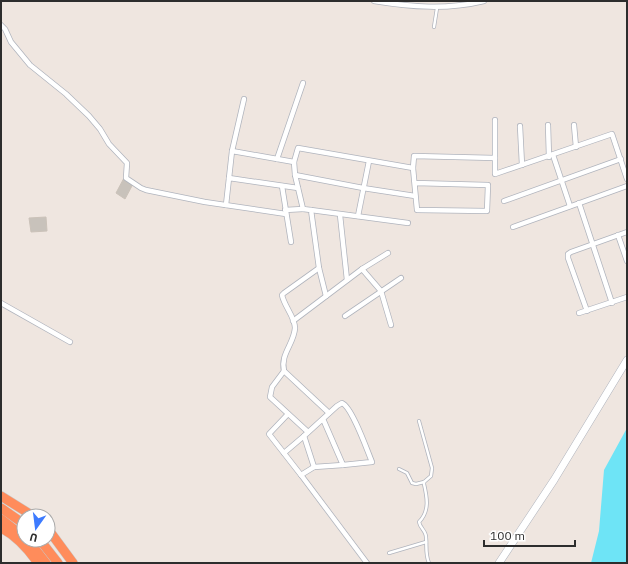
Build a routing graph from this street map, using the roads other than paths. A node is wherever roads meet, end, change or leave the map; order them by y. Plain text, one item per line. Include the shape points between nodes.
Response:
1 (374, 1) edge
2 (418, 1) edge
3 (484, 1) edge
4 (419, 7) junction
5 (437, 8) junction
6 (1, 25) edge
7 (434, 27) dead end
8 (303, 83) dead end
9 (244, 99) dead end
10 (495, 120) dead end
11 (548, 125) dead end
12 (574, 125) dead end
13 (520, 126) dead end
14 (576, 147) junction
15 (232, 151) junction
16 (551, 156) junction
17 (495, 158) junction
18 (277, 159) junction
19 (620, 159) junction
20 (369, 161) junction
21 (294, 162) junction
22 (522, 165) junction
23 (413, 168) junction
24 (295, 175) junction
25 (229, 178) junction
26 (627, 179) edge
27 (561, 180) junction
28 (414, 183) junction
29 (282, 186) junction
30 (627, 186) edge
31 (298, 188) junction
32 (363, 188) junction
33 (416, 196) junction
34 (504, 201) dead end
35 (578, 203) junction
36 (226, 205) junction
37 (570, 206) junction
38 (303, 209) junction
39 (312, 210) junction
40 (286, 212) junction
41 (340, 215) junction
42 (358, 216) junction
43 (408, 223) dead end
44 (513, 227) dead end
45 (627, 232) edge
46 (618, 235) junction
47 (291, 242) dead end
48 (592, 244) junction
49 (388, 253) dead end
50 (627, 261) edge
51 (319, 268) junction
52 (362, 269) junction
53 (401, 278) dead end
54 (347, 280) junction
55 (381, 291) junction
56 (326, 296) junction
57 (627, 297) edge
58 (1, 303) edge
59 (612, 303) junction
60 (587, 311) junction
61 (579, 314) dead end
62 (345, 316) dead end
63 (293, 320) junction
64 (391, 325) dead end
65 (70, 342) dead end
66 (627, 360) edge
67 (284, 371) junction
68 (330, 413) junction
69 (288, 414) junction
70 (323, 419) junction
71 (419, 421) dead end
72 (308, 432) junction
73 (304, 436) junction
74 (284, 453) junction
75 (343, 465) junction
76 (314, 467) junction
77 (399, 469) dead end
78 (301, 475) junction
79 (424, 482) junction
80 (1, 496) edge
81 (1, 508) edge
82 (20, 508) edge
83 (16, 518) edge
84 (1, 519) edge
85 (1, 528) edge
86 (16, 531) edge
87 (56, 539) edge
88 (426, 542) junction
89 (34, 548) edge
90 (46, 548) edge
91 (389, 552) dead end
92 (38, 563) edge
93 (46, 563) edge
94 (58, 563) edge
95 (73, 563) edge
96 (367, 563) edge
97 (428, 563) edge
98 (499, 563) edge

1 - 4 street
2 - 4 street
3 - 5 street
4 - 5 street
5 - 7 lane
6 - 36 street via 11,42 30,64 66,94 100,129 109,144 127,163 126,178 144,189
8 - 18 street
9 - 15 street
10 - 17 street
11 - 16 street
12 - 14 street
13 - 22 street
14 - 16 street
14 - 19 street via 612,134
15 - 18 street
15 - 25 street
16 - 22 street
16 - 27 street
17 - 22 street via 495,174
17 - 23 street via 414,156
18 - 21 street
19 - 26 street
19 - 27 street
20 - 21 street via 298,148
20 - 23 street
20 - 32 street
21 - 24 street
23 - 28 street
24 - 31 street
24 - 32 street
25 - 29 street
25 - 36 street
27 - 34 street
27 - 37 street
28 - 33 street
28 - 33 street via 488,185 487,211 417,210
29 - 31 street
29 - 40 street
30 - 35 street
31 - 38 street
32 - 33 street
32 - 42 street
35 - 37 street
35 - 48 street
36 - 40 street
37 - 44 street
38 - 39 street
38 - 40 street
39 - 41 street
39 - 51 street
40 - 47 street
41 - 42 street
41 - 54 street
42 - 43 street
45 - 46 street
46 - 48 street
46 - 50 street
48 - 59 street
48 - 60 street via 567,256
49 - 52 street
51 - 56 street
51 - 63 street via 282,295
52 - 54 street
52 - 55 street
53 - 55 street
54 - 56 street
55 - 62 street
55 - 64 street
56 - 63 street
57 - 59 street
58 - 65 street
59 - 60 street
60 - 61 street
63 - 67 street via 294,331 285,353
66 - 98 street via 554,480
67 - 68 street
67 - 69 street via 272,387 270,397
68 - 70 street
68 - 75 street via 337,406 345,404 351,411 372,462
69 - 72 street
69 - 74 street via 269,434
70 - 72 street
70 - 75 street
71 - 79 lane via 432,468 431,476
72 - 73 street
73 - 74 street
73 - 76 street
74 - 78 street
75 - 76 street
76 - 78 street
77 - 79 lane via 407,473 414,484
78 - 96 street
79 - 88 lane via 427,507 420,524 426,534
80 - 82 highway
81 - 83 highway
84 - 86 highway
85 - 92 highway via 18,539
87 - 95 highway
88 - 91 lane
88 - 97 lane
89 - 93 highway
90 - 94 highway

